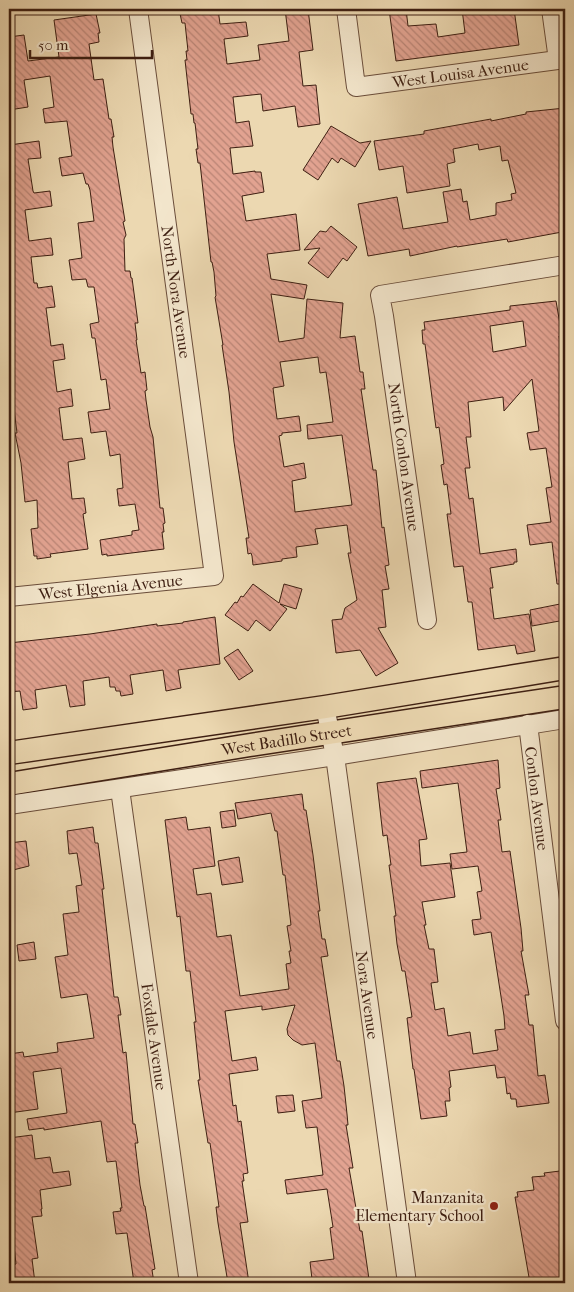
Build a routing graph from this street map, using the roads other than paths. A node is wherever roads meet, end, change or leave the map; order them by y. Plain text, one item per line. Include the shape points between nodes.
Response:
1 (138, 9) edge
2 (346, 9) edge
3 (552, 9) edge
4 (561, 60) edge
5 (565, 265) edge
6 (214, 576) joint
7 (9, 597) edge
8 (427, 620) dead end
9 (565, 668) edge
10 (565, 696) edge
11 (325, 707) junction
12 (565, 719) edge
13 (528, 724) junction
14 (330, 733) junction
15 (9, 753) edge
16 (335, 756) junction
17 (9, 784) edge
18 (120, 789) junction
19 (9, 806) edge
20 (565, 1021) edge
21 (189, 1283) edge
22 (407, 1283) edge

1 - 6 street, North Nora Avenue
2 - 4 street, West Louisa Avenue via 356,87
3 - 4 street
5 - 8 street, North Conlon Avenue via 380,295
6 - 7 street, West Elgenia Avenue
9 - 11 main road, West Badillo Street
10 - 14 main road, West Badillo Street
11 - 14 street, Nora Avenue
11 - 15 main road, West Badillo Street
12 - 13 street
13 - 16 street
13 - 20 street, Conlon Avenue
14 - 16 street, Nora Avenue
14 - 17 main road, West Badillo Street
16 - 18 street
16 - 22 street, Nora Avenue
18 - 19 street
18 - 21 street, Foxdale Avenue

